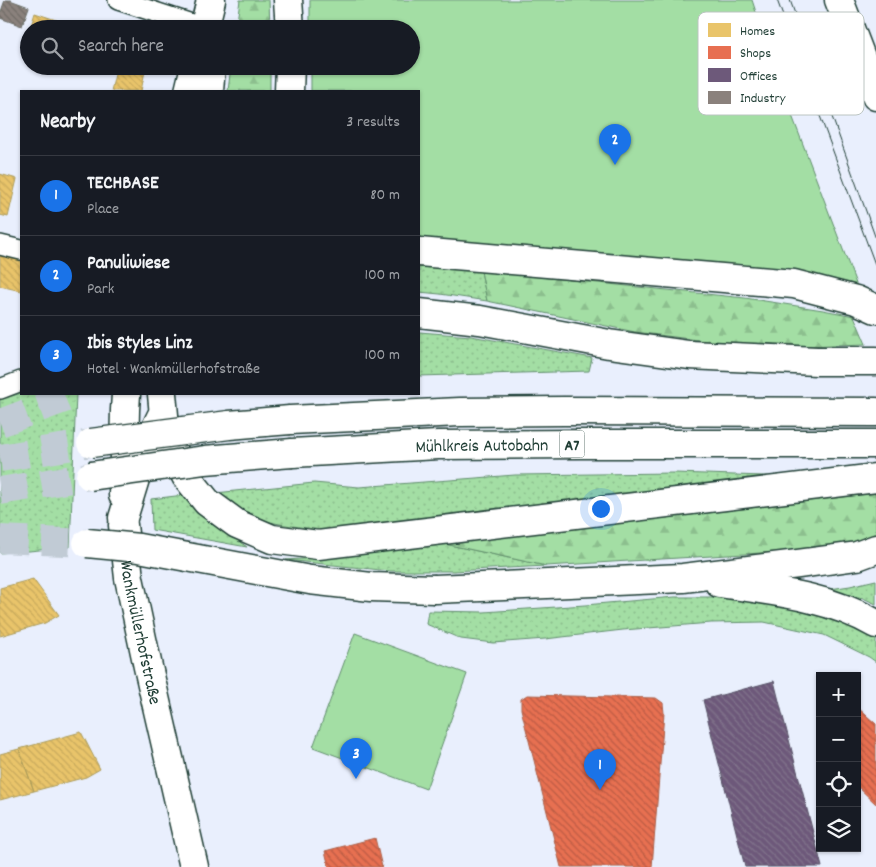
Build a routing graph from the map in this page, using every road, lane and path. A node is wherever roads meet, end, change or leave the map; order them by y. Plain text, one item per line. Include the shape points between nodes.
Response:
1 (118, 0) edge
2 (212, 0) edge
3 (288, 0) edge
4 (839, 0) edge
5 (844, 12) edge
6 (177, 20) edge
7 (206, 20) edge
8 (289, 20) edge
9 (864, 65) edge
10 (193, 75) edge
11 (210, 75) edge
12 (290, 75) edge
13 (189, 90) edge
14 (209, 90) edge
15 (289, 90) edge
16 (876, 96) edge
17 (0, 245) edge
18 (20, 250) edge
19 (420, 252) edge
20 (876, 309) edge
21 (420, 313) edge
22 (876, 362) edge
23 (20, 381) edge
24 (0, 389) edge
25 (126, 395) edge
26 (167, 400) edge
27 (876, 412) edge
28 (91, 443) tunnel mouth
29 (864, 444) edge
30 (90, 476) tunnel mouth
31 (871, 479) edge
32 (123, 518) junction
33 (87, 542) tunnel mouth
34 (876, 549) edge
35 (683, 578) junction
36 (876, 624) edge
37 (194, 867) edge

1 - 6 street
2 - 7 main road
3 - 8 main road
4 - 5 main road
9 - 16 main road
10 - 13 main road
11 - 14 main road
12 - 15 main road
17 - 18 street
19 - 20 main road via 794,284 856,300
21 - 22 main road via 690,354
23 - 24 street
25 - 32 main road, Wankmüllerhofstraße
26 - 31 main road via 165,426 171,446 186,476 207,502 237,524 272,538 318,545
26 - 32 main road via 142,456
27 - 28 main road, Mühlkreis Autobahn / A7, bridge via 460,412 229,425
29 - 30 main road, Mühlkreis Autobahn / A7, bridge via 438,446 205,460
32 - 37 main road, Wankmüllerhofstraße via 129,578
33 - 35 main road, bridge via 140,548 310,580 371,587 435,589
34 - 35 main road via 857,556
35 - 36 main road via 794,594

